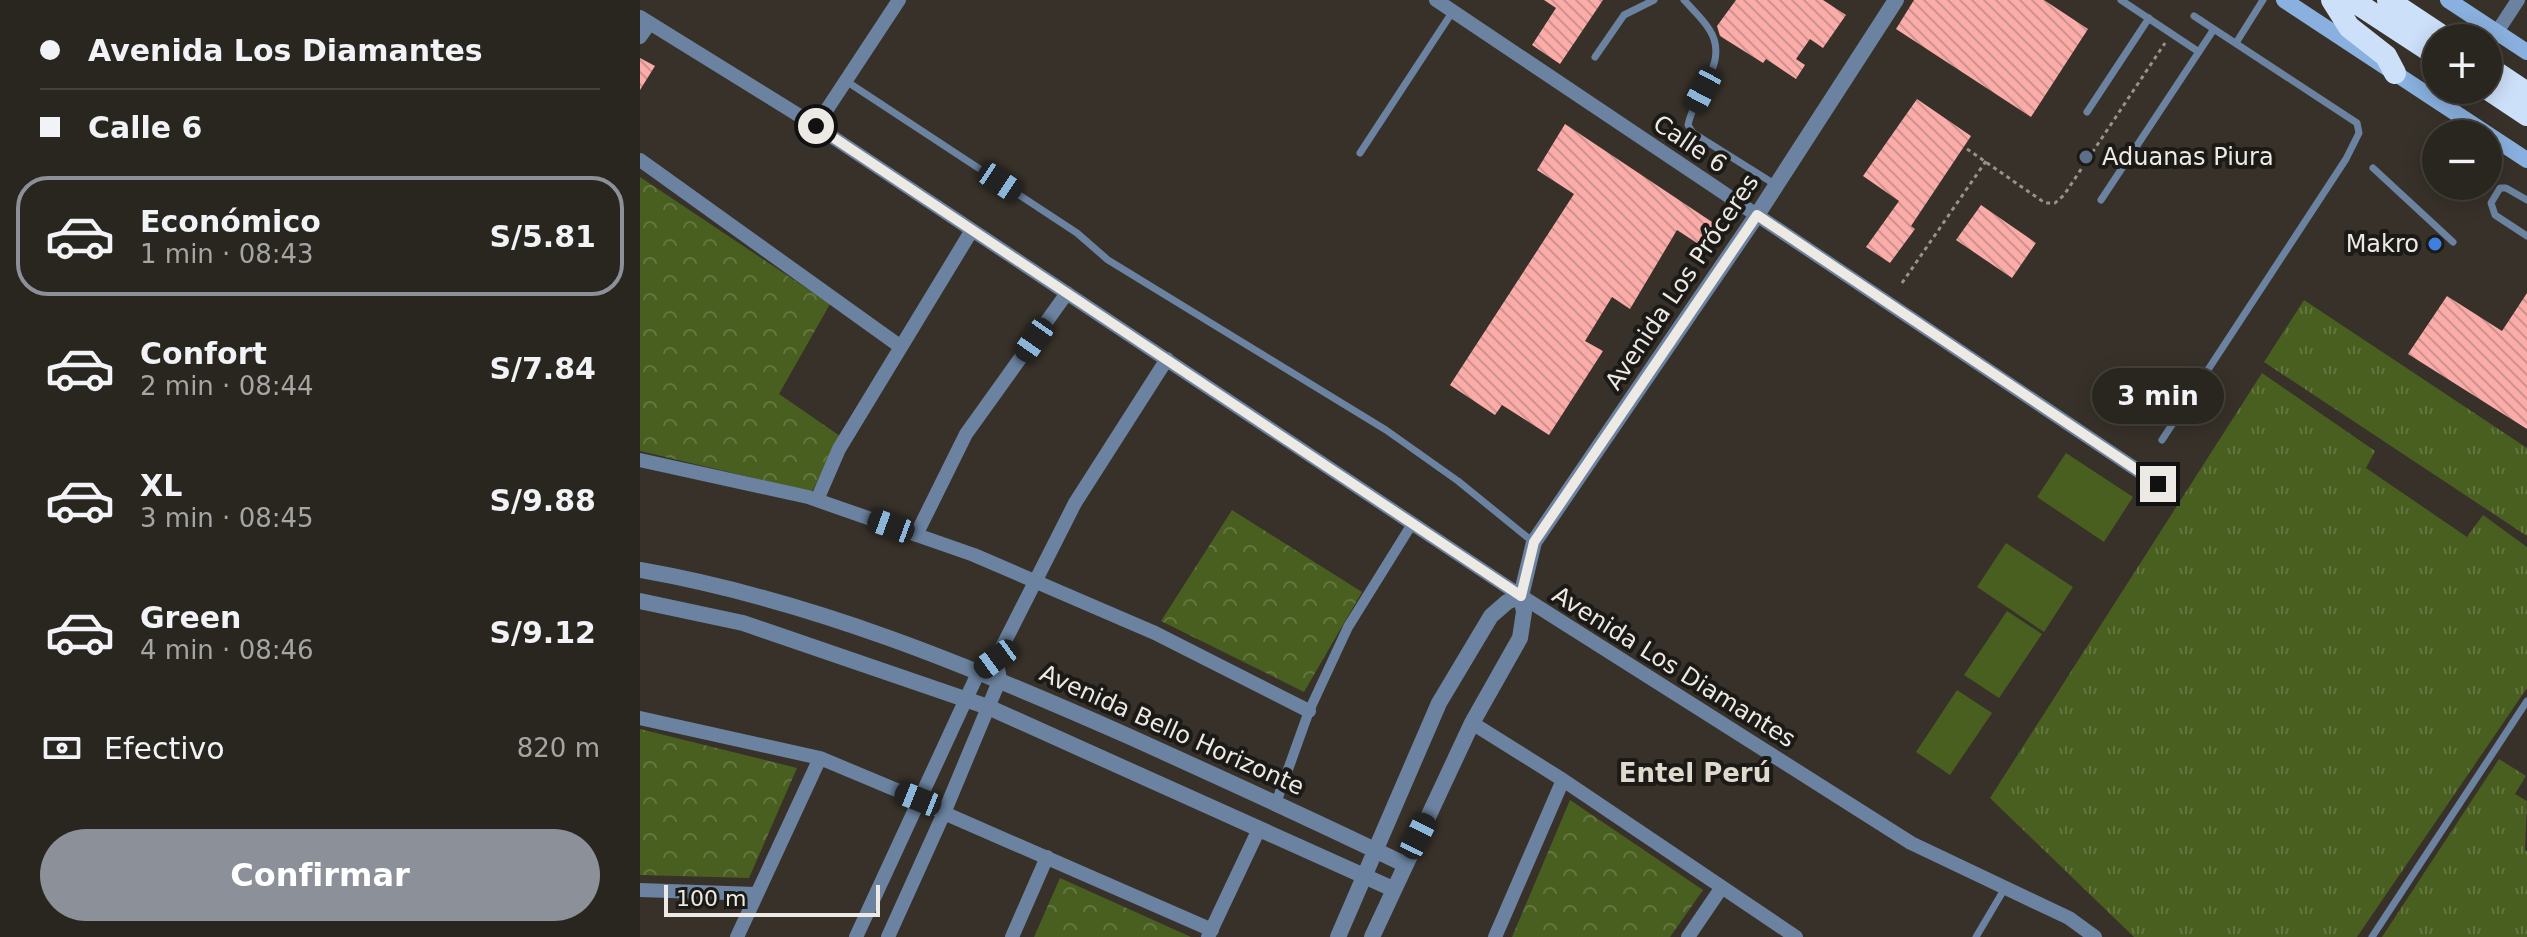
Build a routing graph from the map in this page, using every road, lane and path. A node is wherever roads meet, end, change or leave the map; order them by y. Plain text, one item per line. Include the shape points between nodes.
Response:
1 (899, 0) edge
2 (1436, 0) edge
3 (1654, 0) edge
4 (1684, 0) edge
5 (1896, 0) edge
6 (2121, 0) edge
7 (2263, 0) edge
8 (2284, 0) edge
9 (2332, 0) edge
10 (2352, 0) edge
11 (2388, 0) edge
12 (2448, 0) edge
13 (2518, 0) edge
14 (1453, 11) junction
15 (2194, 16) dead end
16 (2149, 18) junction
17 (645, 20) edge
18 (2424, 24) edge
19 (2485, 24) edge
20 (2502, 24) edge
21 (2214, 29) junction
22 (2172, 34) junction
23 (2502, 35) edge
24 (640, 37) edge
25 (2236, 43) junction
26 (2422, 46) edge
27 (2199, 52) junction
28 (2527, 52) edge
29 (1595, 57) dead end
30 (2395, 73) junction
31 (2502, 76) edge
32 (846, 81) junction
33 (2527, 93) edge
34 (2502, 98) edge
35 (2087, 112) dead end
36 (2527, 115) edge
37 (816, 126) junction
38 (1967, 149) dead end
39 (1360, 153) dead end
40 (640, 160) edge
41 (2527, 160) edge
42 (1986, 161) junction
43 (2373, 168) dead end
44 (1776, 185) junction
45 (2101, 200) dead end
46 (2527, 200) edge
47 (1757, 215) junction
48 (972, 230) junction
49 (2527, 236) edge
50 (2453, 242) dead end
51 (1902, 283) dead end
52 (1067, 293) junction
53 (901, 347) junction
54 (1167, 359) junction
55 (2162, 440) dead end
56 (640, 460) edge
57 (2158, 484) dead end
58 (817, 500) junction
59 (1412, 524) junction
60 (916, 535) junction
61 (1534, 542) junction
62 (640, 570) edge
63 (1036, 580) junction
64 (1521, 596) junction
65 (640, 601) edge
66 (996, 659) junction
67 (979, 671) junction
68 (1000, 679) junction
69 (966, 699) junction
70 (2527, 701) edge
71 (988, 707) junction
72 (1309, 711) junction
73 (640, 718) edge
74 (1472, 723) junction
75 (820, 758) junction
76 (1563, 780) junction
77 (918, 799) junction
78 (1276, 803) junction
79 (944, 813) junction
80 (1259, 829) junction
81 (1376, 850) junction
82 (1047, 857) junction
83 (1404, 864) junction
84 (1365, 876) junction
85 (1722, 887) junction
86 (2005, 888) junction
87 (1393, 889) junction
88 (640, 890) edge
89 (756, 894) junction
90 (1210, 934) edge
91 (737, 937) edge
92 (856, 937) edge
93 (888, 937) edge
94 (1012, 937) edge
95 (1338, 937) edge
96 (1372, 937) edge
97 (1495, 937) edge
98 (1688, 937) edge
99 (1796, 937) edge
100 (1976, 937) edge
101 (2095, 937) edge
102 (2372, 937) edge

1 - 32 street
2 - 14 street, Calle 6
3 - 29 lane via 1624,15
4 - 44 lane via 1711,30 1716,47 1715,66 1688,125
5 - 44 street, Avenida Los Próceres
6 - 16 lane
7 - 25 lane
8 - 30 main road
9 - 30 highway via 2349,27 2386,56
10 - 26 highway
11 - 18 highway
12 - 19 main road
13 - 20 street
14 - 39 lane
14 - 47 street, Calle 6
15 - 21 lane
16 - 22 lane
16 - 35 lane
17 - 24 street
17 - 37 street, Avenida Los Diamantes
21 - 25 lane
21 - 27 lane
22 - 27 lane
22 - 42 path via 2055,203 2045,203
23 - 28 main road
25 - 55 lane via 2357,123 2359,133
27 - 45 lane
30 - 41 main road
31 - 33 highway
32 - 37 street
32 - 61 lane via 1077,233 1108,260 1386,430
34 - 36 highway
37 - 48 street, Avenida Los Diamantes
38 - 42 path
40 - 53 street
42 - 51 path
43 - 50 lane
44 - 47 street, Avenida Los Próceres
46 - 49 lane via 2500,188 2491,203 2495,215
47 - 57 street, Calle 6
47 - 61 street, Avenida Los Próceres
48 - 52 street, Avenida Los Diamantes
48 - 53 street
52 - 54 street, Avenida Los Diamantes
52 - 60 street via 966,434
53 - 58 street via 839,449
54 - 59 street, Avenida Los Diamantes
54 - 63 street via 1075,503
56 - 58 street
58 - 60 street
59 - 64 street, Avenida Los Diamantes
59 - 72 street via 1348,627
60 - 63 street
61 - 64 street, Avenida Los Próceres
62 - 67 street, Avenida Bello Horizonte via 845,621
63 - 66 street
63 - 72 street
64 - 74 street, Avenida Los Próceres via 1520,638
64 - 81 street via 1491,616 1439,703
64 - 86 street, Avenida Los Diamantes via 1911,843
65 - 69 street via 743,623
66 - 67 street
66 - 68 street
67 - 68 street, Avenida Bello Horizonte
67 - 69 street
68 - 71 street
68 - 78 street, Avenida Bello Horizonte
69 - 71 street
69 - 77 street
70 - 102 lane
71 - 79 street
71 - 80 street
72 - 78 street
73 - 75 street
74 - 76 street
74 - 83 street, Avenida Los Próceres
75 - 77 street
75 - 89 street
76 - 85 street
76 - 97 street
77 - 79 street
77 - 92 street
78 - 81 street, Avenida Bello Horizonte
79 - 82 street
79 - 93 street
80 - 84 street
80 - 90 street
81 - 83 street, Avenida Bello Horizonte
81 - 84 street
82 - 90 street
82 - 94 street
83 - 87 street, Avenida Los Próceres
84 - 87 street
84 - 95 street
85 - 98 street
85 - 99 street
86 - 100 lane
86 - 101 street, Avenida Los Diamantes via 2069,918
87 - 96 street, Avenida Los Próceres
88 - 89 street
89 - 91 street

